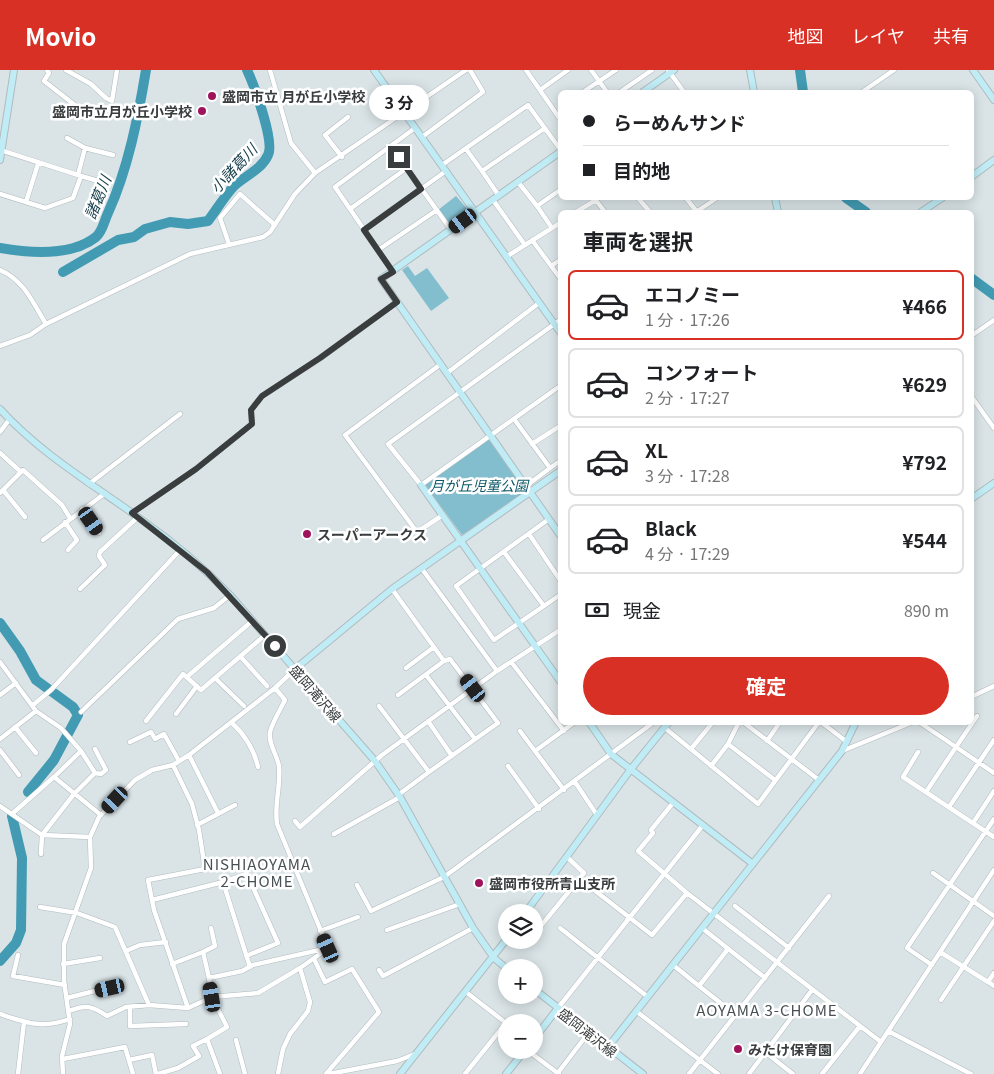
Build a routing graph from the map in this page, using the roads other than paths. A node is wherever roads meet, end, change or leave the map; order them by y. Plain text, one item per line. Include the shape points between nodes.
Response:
1 (14, 70) edge
2 (47, 70) edge
3 (66, 70) edge
4 (117, 70) edge
5 (270, 70) edge
6 (374, 70) edge
7 (466, 70) edge
8 (470, 70) edge
9 (526, 70) edge
10 (568, 70) edge
11 (591, 70) edge
12 (616, 70) edge
13 (652, 70) edge
14 (750, 70) edge
15 (894, 70) edge
16 (973, 70) edge
17 (671, 71) edge
18 (599, 82) junction
19 (540, 90) junction
20 (586, 90) edge
21 (605, 90) edge
22 (623, 90) edge
23 (646, 90) edge
24 (683, 90) edge
25 (754, 90) edge
26 (865, 90) edge
27 (994, 100) edge
28 (80, 109) dead end
29 (558, 110) edge
30 (555, 112) junction
31 (405, 114) junction
32 (558, 116) edge
33 (348, 117) dead end
34 (415, 128) junction
35 (544, 128) junction
36 (422, 137) junction
37 (67, 138) dead end
38 (391, 146) junction
39 (84, 148) junction
40 (558, 148) edge
41 (466, 149) junction
42 (1, 150) edge
43 (558, 152) edge
44 (113, 155) dead end
45 (342, 157) junction
46 (0, 160) edge
47 (994, 160) edge
48 (38, 164) junction
49 (407, 168) junction
50 (444, 168) junction
51 (482, 171) junction
52 (316, 173) junction
53 (974, 175) edge
54 (79, 176) junction
55 (518, 182) junction
56 (105, 183) dead end
57 (421, 189) junction
58 (558, 191) edge
59 (0, 194) edge
60 (496, 198) junction
61 (594, 200) edge
62 (596, 200) edge
63 (640, 200) edge
64 (714, 200) edge
65 (939, 200) edge
66 (26, 202) junction
67 (537, 206) junction
68 (350, 209) junction
69 (436, 210) junction
70 (579, 210) edge
71 (603, 210) edge
72 (648, 210) edge
73 (699, 210) edge
74 (924, 210) edge
75 (475, 213) junction
76 (558, 224) edge
77 (275, 225) junction
78 (552, 228) junction
79 (364, 230) junction
80 (451, 230) junction
81 (532, 240) junction
82 (229, 244) junction
83 (525, 245) junction
84 (378, 250) junction
85 (506, 257) junction
86 (558, 261) edge
87 (551, 266) junction
88 (0, 270) edge
89 (393, 272) junction
90 (558, 275) edge
91 (397, 302) junction
92 (539, 303) junction
93 (994, 320) edge
94 (557, 322) edge
95 (46, 324) junction
96 (974, 334) edge
97 (0, 346) edge
98 (441, 364) junction
99 (447, 373) junction
100 (558, 389) edge
101 (461, 393) junction
102 (974, 400) edge
103 (0, 410) edge
104 (180, 414) dead end
105 (514, 419) junction
106 (9, 420) junction
107 (558, 427) edge
108 (994, 428) edge
109 (0, 432) edge
110 (491, 436) junction
111 (532, 444) junction
112 (0, 454) edge
113 (558, 462) edge
114 (550, 468) junction
115 (21, 472) junction
116 (558, 476) edge
117 (994, 483) edge
118 (89, 484) junction
119 (422, 485) junction
120 (526, 486) junction
121 (1, 491) edge
122 (531, 492) junction
123 (104, 494) junction
124 (974, 497) edge
125 (82, 509) junction
126 (132, 513) junction
127 (443, 515) junction
128 (25, 517) dead end
129 (138, 517) junction
130 (70, 518) junction
131 (549, 519) junction
132 (65, 522) junction
133 (558, 530) edge
134 (99, 533) dead end
135 (529, 534) junction
136 (43, 540) dead end
137 (462, 542) junction
138 (181, 549) junction
139 (68, 550) dead end
140 (504, 552) junction
141 (422, 569) junction
142 (481, 569) junction
143 (558, 577) edge
144 (80, 589) dead end
145 (392, 589) junction
146 (230, 595) junction
147 (558, 596) edge
148 (544, 606) junction
149 (252, 621) junction
150 (519, 623) junction
151 (558, 631) edge
152 (265, 635) junction
153 (434, 647) junction
154 (536, 647) junction
155 (240, 656) junction
156 (444, 661) junction
157 (0, 662) edge
158 (512, 663) junction
159 (406, 668) dead end
160 (295, 669) junction
161 (497, 671) junction
162 (426, 675) junction
163 (188, 676) junction
164 (215, 678) junction
165 (558, 678) edge
166 (16, 683) junction
167 (197, 686) junction
168 (267, 686) dead end
169 (994, 686) edge
170 (275, 688) junction
171 (473, 688) junction
172 (0, 695) edge
173 (398, 696) dead end
174 (974, 696) edge
175 (33, 705) junction
176 (450, 705) junction
177 (244, 706) dead end
178 (379, 706) dead end
179 (36, 712) junction
180 (82, 712) dead end
181 (176, 714) dead end
182 (977, 716) dead end
183 (146, 721) dead end
184 (974, 721) edge
185 (428, 722) junction
186 (232, 723) junction
187 (558, 723) edge
188 (559, 725) edge
189 (572, 725) edge
190 (591, 725) edge
191 (650, 725) edge
192 (667, 725) edge
193 (711, 725) edge
194 (738, 725) edge
195 (748, 725) edge
196 (778, 725) edge
197 (818, 725) edge
198 (824, 725) edge
199 (855, 725) edge
200 (906, 725) edge
201 (923, 725) edge
202 (971, 725) edge
203 (15, 727) junction
204 (520, 731) dead end
205 (564, 731) junction
206 (404, 738) junction
207 (0, 739) edge
208 (475, 739) junction
209 (994, 740) edge
210 (767, 741) junction
211 (130, 742) dead end
212 (847, 742) junction
213 (728, 744) junction
214 (956, 748) junction
215 (95, 749) dead end
216 (691, 749) junction
217 (0, 750) edge
218 (81, 751) junction
219 (535, 751) junction
220 (842, 752) junction
221 (918, 752) dead end
222 (36, 753) dead end
223 (611, 754) junction
224 (189, 755) junction
225 (452, 756) junction
226 (791, 759) junction
227 (179, 761) junction
228 (374, 761) junction
229 (978, 763) junction
230 (172, 765) junction
231 (508, 766) dead end
232 (711, 766) junction
233 (258, 767) dead end
234 (630, 769) junction
235 (95, 772) junction
236 (429, 772) junction
237 (994, 774) edge
238 (19, 775) dead end
239 (54, 777) junction
240 (775, 780) junction
241 (819, 780) junction
242 (575, 782) junction
243 (564, 790) junction
244 (994, 791) edge
245 (926, 792) junction
246 (74, 794) junction
247 (399, 796) junction
248 (674, 803) junction
249 (234, 804) dead end
250 (0, 806) edge
251 (949, 807) junction
252 (539, 808) junction
253 (13, 813) junction
254 (218, 813) junction
255 (101, 815) junction
256 (597, 815) junction
257 (994, 819) edge
258 (295, 820) dead end
259 (973, 823) junction
260 (197, 824) junction
261 (703, 825) junction
262 (986, 831) junction
263 (42, 834) junction
264 (334, 834) dead end
265 (90, 837) junction
266 (994, 837) edge
267 (41, 854) dead end
268 (568, 858) dead end
269 (752, 864) junction
270 (994, 870) edge
271 (933, 873) dead end
272 (664, 875) junction
273 (444, 876) junction
274 (223, 882) junction
275 (357, 884) dead end
276 (950, 885) junction
277 (589, 886) dead end
278 (687, 893) junction
279 (829, 896) dead end
280 (152, 900) junction
281 (974, 901) junction
282 (460, 904) junction
283 (532, 904) edge
284 (735, 906) dead end
285 (40, 907) dead end
286 (77, 913) junction
287 (713, 914) junction
288 (994, 916) edge
289 (358, 918) dead end
290 (631, 919) junction
291 (994, 921) edge
292 (543, 923) edge
293 (211, 928) dead end
294 (473, 928) junction
295 (560, 928) dead end
296 (702, 928) junction
297 (387, 930) dead end
298 (320, 931) junction
299 (166, 942) junction
300 (328, 948) junction
301 (789, 948) junction
302 (500, 949) edge
303 (728, 949) junction
304 (126, 951) junction
305 (203, 952) junction
306 (940, 952) junction
307 (18, 955) dead end
308 (246, 956) junction
309 (100, 958) dead end
310 (494, 958) junction
311 (599, 958) junction
312 (314, 959) junction
313 (498, 961) edge
314 (776, 963) junction
315 (63, 964) junction
316 (172, 964) junction
317 (673, 965) junction
318 (932, 965) junction
319 (964, 966) junction
320 (250, 967) junction
321 (300, 968) junction
322 (379, 970) dead end
323 (994, 973) edge
324 (209, 978) junction
325 (765, 978) junction
326 (988, 982) junction
327 (65, 985) junction
328 (699, 986) junction
329 (994, 986) edge
330 (110, 988) dead end
331 (812, 990) junction
332 (466, 992) junction
333 (543, 996) edge
334 (212, 997) junction
335 (648, 997) junction
336 (67, 998) junction
337 (941, 1000) dead end
338 (150, 1005) junction
339 (130, 1007) junction
340 (188, 1008) junction
341 (558, 1008) junction
342 (69, 1011) junction
343 (636, 1011) junction
344 (0, 1014) edge
345 (736, 1014) junction
346 (498, 1017) edge
347 (70, 1019) junction
348 (24, 1022) junction
349 (186, 1024) dead end
350 (860, 1026) junction
351 (543, 1027) edge
352 (888, 1031) junction
353 (589, 1032) junction
354 (498, 1033) edge
355 (207, 1039) junction
356 (236, 1040) dead end
357 (881, 1042) junction
358 (608, 1047) junction
359 (765, 1052) junction
360 (417, 1053) junction
361 (62, 1059) junction
362 (518, 1059) edge
363 (538, 1059) edge
364 (129, 1060) junction
365 (700, 1060) junction
366 (18, 1074) edge
367 (63, 1074) edge
368 (133, 1074) edge
369 (157, 1074) edge
370 (220, 1074) edge
371 (245, 1074) edge
372 (278, 1074) edge
373 (328, 1074) edge
374 (400, 1074) edge
375 (465, 1074) edge
376 (506, 1074) edge
377 (558, 1074) edge
378 (642, 1074) edge
379 (689, 1074) edge
380 (718, 1074) edge
381 (749, 1074) edge
382 (793, 1074) edge
383 (822, 1074) edge
384 (860, 1074) edge
385 (971, 1074) edge

1 - 42 street
2 - 28 street via 49,73 44,81
3 - 4 street via 112,101
5 - 52 street via 291,143
6 - 31 street
7 - 31 street
8 - 36 street via 483,92
9 - 19 street
10 - 19 street
11 - 18 street
12 - 18 street
13 - 22 street
14 - 25 street
15 - 26 street
16 - 27 street
17 - 23 street
17 - 24 street
18 - 20 street
18 - 21 street
19 - 30 street
29 - 30 street
30 - 32 street
31 - 34 street
31 - 45 street
33 - 45 street via 325,135
34 - 36 street
34 - 38 street
35 - 40 street
35 - 41 street via 528,105
35 - 51 street
36 - 50 street
37 - 39 street
38 - 49 street
38 - 68 street via 335,187
39 - 44 street
39 - 54 street
41 - 50 street
41 - 51 street
42 - 46 street
42 - 48 street
43 - 55 street
45 - 52 street
47 - 53 street
48 - 54 street
48 - 66 street
49 - 57 street
49 - 68 street
50 - 57 street
50 - 75 street
51 - 60 street
52 - 77 street via 295,194
54 - 56 street
54 - 66 street via 73,198 45,208
55 - 60 street
55 - 67 street
57 - 69 street
57 - 79 street
58 - 67 street
59 - 66 street
60 - 75 street
60 - 83 street
61 - 70 street
62 - 71 street
63 - 72 street
64 - 73 street
65 - 74 street
67 - 78 street
68 - 79 street
69 - 80 street
69 - 84 street
75 - 80 street
75 - 85 street
76 - 78 street
77 - 82 street via 263,237
77 - 82 street via 240,194 220,218
78 - 81 street
79 - 84 street
80 - 89 street
81 - 83 street
81 - 87 street
82 - 95 street via 190,254
83 - 85 street
84 - 89 street
85 - 92 street
86 - 87 street
87 - 90 street
88 - 95 street via 23,286
89 - 91 street via 381,279
91 - 98 street
91 - 126 street via 262,396 251,410 252,424 196,469
92 - 94 street
92 - 99 street
93 - 96 street
94 - 101 street
95 - 97 street via 24,338
98 - 99 street
98 - 127 street via 345,435 417,532
99 - 101 street
100 - 105 street
101 - 110 street
101 - 119 street via 388,444
102 - 108 street
103 - 106 street, 盛岡滝沢線
104 - 118 street
105 - 110 street
105 - 111 street
106 - 109 street
106 - 118 street, 盛岡滝沢線 via 41,449
107 - 111 street
110 - 119 street
110 - 120 street
111 - 114 street
112 - 115 street
113 - 114 street
114 - 120 street
115 - 121 street
115 - 130 street via 23,470 62,505
116 - 122 street
117 - 124 street
118 - 123 street, 盛岡滝沢線
119 - 127 street
120 - 122 street
121 - 128 street
122 - 131 street
122 - 137 street
123 - 125 street
123 - 126 street, 盛岡滝沢線
125 - 130 street
125 - 134 street
126 - 129 street, 盛岡滝沢線
127 - 137 street
129 - 138 street, 盛岡滝沢線
129 - 144 street via 100,552 105,565
130 - 132 street
131 - 133 street
131 - 135 street
132 - 136 street
132 - 139 street via 77,540
135 - 140 street
135 - 143 street
137 - 141 street
137 - 142 street
138 - 146 street, 盛岡滝沢線
138 - 175 street via 49,692
140 - 142 street
140 - 148 street
141 - 145 street
141 - 161 street
142 - 150 street
142 - 150 street via 456,586 494,640
145 - 153 street
145 - 160 street
146 - 149 street, 盛岡滝沢線
146 - 180 street via 214,608 178,620
147 - 148 street
148 - 150 street
149 - 152 street, 盛岡滝沢線
149 - 163 street
150 - 154 street
151 - 154 street
152 - 155 street
152 - 160 street, 盛岡滝沢線
153 - 156 street
153 - 159 street
154 - 158 street
154 - 165 street
155 - 164 street
155 - 168 street
156 - 162 street
156 - 171 street via 450,659
157 - 166 street
158 - 161 street
158 - 187 street
160 - 170 street
160 - 228 street, 盛岡滝沢線
161 - 171 street
162 - 173 street
162 - 176 street
163 - 167 street
163 - 183 street via 183,674
164 - 167 street via 201,690
164 - 177 street
166 - 172 street
166 - 175 street
167 - 181 street
169 - 174 street
170 - 186 street
170 - 298 street via 285,700 270,732 279,769 274,807 277,824
171 - 176 street
171 - 208 street via 498,723
175 - 179 street
176 - 185 street
176 - 208 street
178 - 206 street
179 - 203 street
179 - 218 street via 68,734
182 - 184 street
185 - 206 street
185 - 225 street
186 - 224 street
186 - 233 street via 244,734
188 - 205 street
189 - 205 street
190 - 223 street
191 - 223 street
192 - 216 street
192 - 234 street
193 - 216 street
194 - 213 street
195 - 210 street
196 - 210 street
197 - 226 street
198 - 212 street
199 - 212 street
200 - 220 street
201 - 214 street
202 - 214 street
203 - 207 street
203 - 222 street
204 - 219 street
205 - 219 street
206 - 228 street
206 - 236 street
208 - 225 street
209 - 229 street
210 - 226 street
211 - 227 street via 151,732 155,739 164,734
212 - 220 street
213 - 232 street
213 - 240 street
214 - 229 street
214 - 245 street
215 - 235 street via 106,770 101,774
216 - 232 street
217 - 238 street
218 - 235 street
218 - 239 street
219 - 243 street
220 - 241 street
221 - 245 street via 903,777
223 - 234 street
223 - 242 street
224 - 227 street
224 - 254 street
225 - 236 street
226 - 240 street
226 - 241 street
227 - 230 street
228 - 247 street, 盛岡滝沢線
228 - 258 street via 300,827
229 - 237 street
229 - 251 street
230 - 255 street via 152,770 135,780
230 - 260 street via 192,804
231 - 252 street
232 - 240 street via 758,804
234 - 248 street
234 - 256 street
235 - 246 street
236 - 247 street
239 - 246 street
239 - 253 street
241 - 269 street
242 - 243 street
242 - 256 street
243 - 252 street
244 - 259 street
245 - 251 street
246 - 255 street
246 - 263 street
247 - 264 street
247 - 273 street, 盛岡滝沢線
248 - 261 street
248 - 272 street via 638,851
249 - 254 street
250 - 253 street
251 - 259 street
252 - 273 street
253 - 263 street
254 - 260 street
255 - 265 street
256 - 283 street
257 - 262 street
259 - 262 street
260 - 280 street via 206,869 148,880
261 - 269 street
261 - 272 street
262 - 266 street
262 - 276 street
263 - 265 street
263 - 267 street
265 - 286 street via 91,868
268 - 292 street via 584,873
269 - 287 street
270 - 281 street
271 - 276 street
272 - 278 street
272 - 290 street
273 - 275 street via 371,911
273 - 282 street, 盛岡滝沢線
274 - 280 street
274 - 308 street
274 - 308 street via 247,874 278,944
276 - 281 street
276 - 318 street via 908,948
277 - 290 street
278 - 287 street
278 - 290 street via 652,935
279 - 301 street
280 - 299 street
281 - 288 street
281 - 306 street
282 - 294 street, 盛岡滝沢線
282 - 297 street
284 - 301 street
285 - 286 street
286 - 304 street via 116,926
286 - 315 street via 64,944
287 - 296 street
287 - 314 street
289 - 298 street
290 - 311 street
291 - 319 street
293 - 305 street via 215,946
294 - 310 street, 盛岡滝沢線
294 - 322 street via 382,976
295 - 311 street
296 - 303 street
296 - 317 street
298 - 300 street
299 - 304 street via 140,945
299 - 316 street
300 - 312 street
300 - 320 street
301 - 314 street
302 - 310 street
303 - 325 street
303 - 328 street
304 - 338 street
305 - 316 street
305 - 324 street
306 - 318 street
306 - 319 street
307 - 327 street via 13,976
308 - 320 street
309 - 315 street
310 - 313 street, 盛岡滝沢線
310 - 332 street
311 - 335 street
311 - 341 street
312 - 321 street
312 - 373 street via 325,982 352,969 378,1012
314 - 325 street
314 - 331 street
315 - 327 street
316 - 340 street
317 - 328 street
317 - 335 street
318 - 352 street
319 - 326 street
319 - 337 street
320 - 324 street
321 - 334 street via 258,993
321 - 372 street via 310,1002 308,1011 283,1049
323 - 326 street
324 - 334 street
325 - 345 street
326 - 329 street
327 - 336 street
328 - 345 street
330 - 336 street
331 - 350 street
331 - 359 street
332 - 346 street
332 - 360 street
333 - 341 street, 盛岡滝沢線
334 - 340 street
334 - 355 street via 227,1027
335 - 343 street
336 - 342 street
338 - 339 street
338 - 340 street
339 - 342 street via 107,1016 89,1006
339 - 349 street via 130,1026
341 - 351 street
341 - 353 street, 盛岡滝沢線
342 - 347 street
343 - 358 street
343 - 365 street
344 - 348 street
345 - 365 street
347 - 348 street via 45,1025
347 - 361 street
348 - 366 street
350 - 357 street
350 - 383 street
352 - 357 street
352 - 385 street
353 - 358 street, 盛岡滝沢線
353 - 377 street
354 - 375 street
355 - 369 street via 193,1046 199,1056 178,1068
355 - 370 street
356 - 371 street
357 - 384 street
358 - 378 street, 盛岡滝沢線
359 - 381 street
359 - 382 street
360 - 373 street via 398,1061
360 - 374 street
361 - 364 street via 125,1046
361 - 367 street
362 - 376 street
363 - 377 street
364 - 368 street
364 - 369 street via 152,1055
365 - 379 street
365 - 380 street

